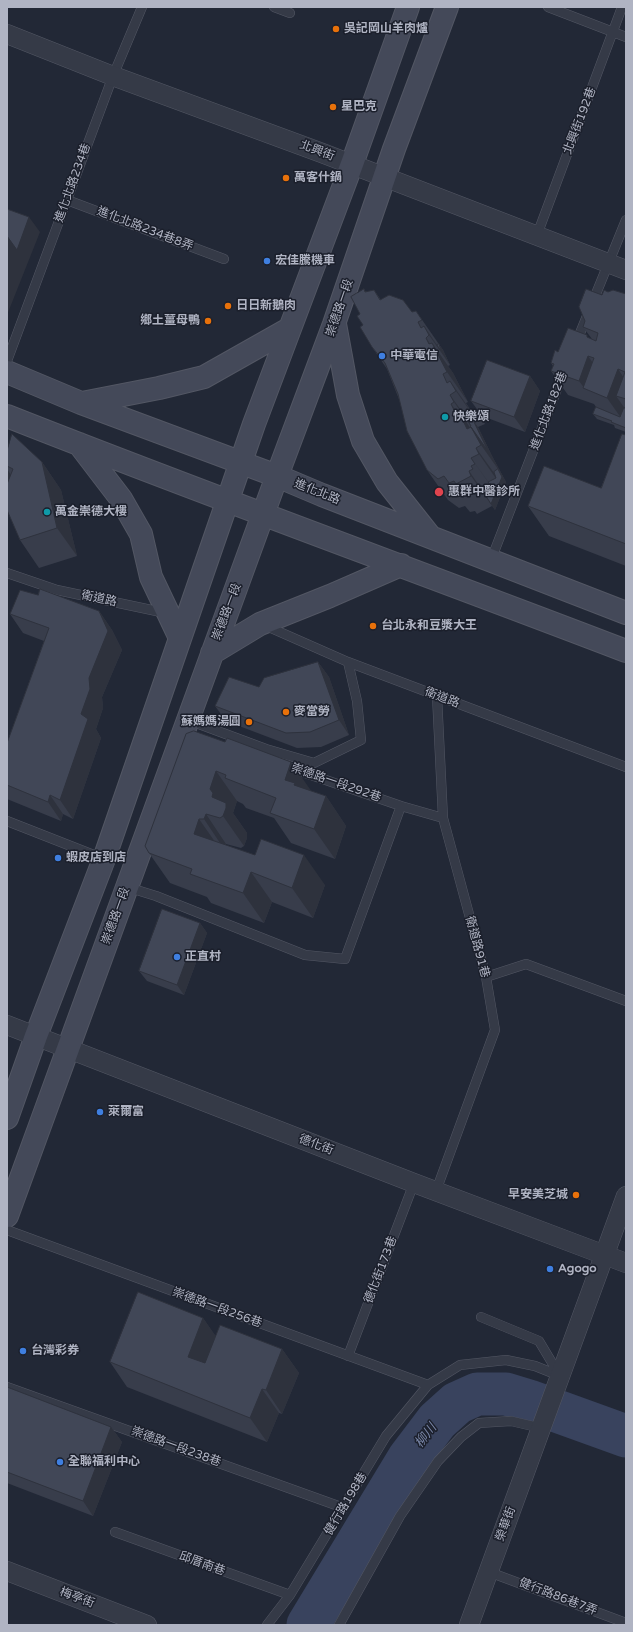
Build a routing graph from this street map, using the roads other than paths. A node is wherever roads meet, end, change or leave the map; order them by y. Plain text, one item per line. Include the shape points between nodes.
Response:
1 (142, 7) edge
2 (274, 7) edge
3 (408, 7) edge
4 (447, 7) edge
5 (548, 7) edge
6 (622, 7) edge
7 (290, 13) dead end
8 (613, 32) junction
9 (7, 34) edge
10 (626, 37) edge
11 (113, 76) junction
12 (352, 164) junction
13 (384, 177) junction
14 (67, 200) junction
15 (626, 220) edge
16 (537, 235) junction
17 (224, 259) dead end
18 (618, 267) edge
19 (334, 324) junction
20 (289, 329) junction
21 (573, 350) edge
22 (7, 361) edge
23 (567, 364) edge
24 (7, 372) edge
25 (81, 403) junction
26 (7, 416) edge
27 (79, 444) junction
28 (240, 463) junction
29 (277, 476) junction
30 (227, 502) junction
31 (263, 515) junction
32 (429, 536) junction
33 (491, 560) junction
34 (401, 565) junction
35 (7, 573) edge
36 (626, 612) edge
37 (260, 624) junction
38 (180, 638) junction
39 (626, 651) edge
40 (212, 653) junction
41 (348, 662) junction
42 (437, 696) junction
43 (188, 728) junction
44 (277, 763) edge
45 (626, 767) edge
46 (401, 806) junction
47 (443, 818) junction
48 (7, 821) edge
49 (104, 859) junction
50 (127, 887) junction
51 (486, 977) junction
52 (626, 1001) edge
53 (7, 1025) edge
54 (36, 1036) junction
55 (68, 1050) junction
56 (7, 1118) edge
57 (414, 1183) junction
58 (436, 1191) junction
59 (626, 1196) edge
60 (7, 1216) edge
61 (7, 1230) edge
62 (604, 1255) junction
63 (626, 1263) edge
64 (481, 1317) dead end
65 (348, 1356) junction
66 (559, 1380) junction
67 (428, 1385) junction
68 (7, 1387) edge
69 (542, 1426) junction
70 (344, 1508) junction
71 (115, 1532) dead end
72 (7, 1571) edge
73 (489, 1572) junction
74 (290, 1595) junction
75 (626, 1623) edge
76 (147, 1625) edge
77 (267, 1625) edge
78 (339, 1625) edge
79 (469, 1625) edge

1 - 11 lane, 進化北路234巷
2 - 7 lane
3 - 12 main road
4 - 13 main road, 崇德路一段
5 - 8 lane
6 - 8 lane, 北興街192巷
8 - 10 lane
8 - 16 lane, 北興街192巷
9 - 11 street, 北興街
11 - 12 street, 北興街
11 - 14 lane, 進化北路234巷
12 - 13 street, 北興街
12 - 20 main road
13 - 16 street, 北興街
13 - 19 main road, 崇德路一段
14 - 17 lane, 進化北路234巷8弄
14 - 22 lane, 進化北路234巷
15 - 18 lane
16 - 18 street, 北興街
18 - 21 lane
19 - 29 main road, 崇德路一段
19 - 32 main road via 348,395 363,441 387,482
20 - 25 main road via 204,377
20 - 28 main road
23 - 33 lane, 進化北路182巷
24 - 25 main road, 進化北路
25 - 28 main road, 進化北路
26 - 27 main road
27 - 30 main road
27 - 38 main road via 121,499 141,534 151,577
28 - 29 main road, 進化北路
28 - 30 main road
29 - 31 main road, 崇德路一段
29 - 32 main road, 進化北路
30 - 31 main road
30 - 38 main road
31 - 34 main road
31 - 40 main road, 崇德路一段
32 - 33 main road, 進化北路
33 - 36 main road, 進化北路
34 - 37 main road
34 - 39 main road
35 - 38 lane, 衛道路 via 57,590 161,612
37 - 40 main road
37 - 41 lane, 衛道路
38 - 49 main road
40 - 43 main road, 崇德路一段
41 - 42 lane, 衛道路
41 - 43 lane via 357,701 361,740 314,763
42 - 45 lane, 衛道路
42 - 47 lane, 衛道路91巷
43 - 50 main road, 崇德路一段
44 - 46 lane, 崇德路一段292巷
46 - 47 lane, 崇德路一段292巷
46 - 50 lane via 346,958 305,955
47 - 51 lane, 衛道路91巷
48 - 49 lane
49 - 54 main road
50 - 55 main road, 崇德路一段
51 - 52 lane via 526,964
51 - 58 lane, 衛道路91巷 via 495,1030
53 - 54 street, 德化街
54 - 55 street, 德化街
54 - 56 main road
55 - 57 street, 德化街
55 - 60 main road, 崇德路一段
57 - 58 street, 德化街
57 - 65 lane, 德化街173巷
58 - 62 street, 德化街
59 - 62 street
61 - 65 lane, 崇德路一段256巷
62 - 63 street, 德化街
62 - 66 street
64 - 66 lane via 539,1341
65 - 67 lane, 崇德路一段256巷
66 - 67 lane, 健行路198巷 via 535,1366 506,1360 460,1365
66 - 69 street, 榮華街
67 - 70 lane, 健行路198巷 via 386,1436
68 - 70 lane, 崇德路一段238巷
69 - 73 street, 榮華街
69 - 78 lane via 510,1420 479,1424 461,1437 438,1461 400,1516
70 - 74 lane, 健行路198巷
71 - 74 lane, 邱厝南巷
72 - 76 street, 梅亭街
73 - 75 lane, 健行路86巷7弄
73 - 79 street, 榮華街
74 - 77 lane, 健行路198巷

